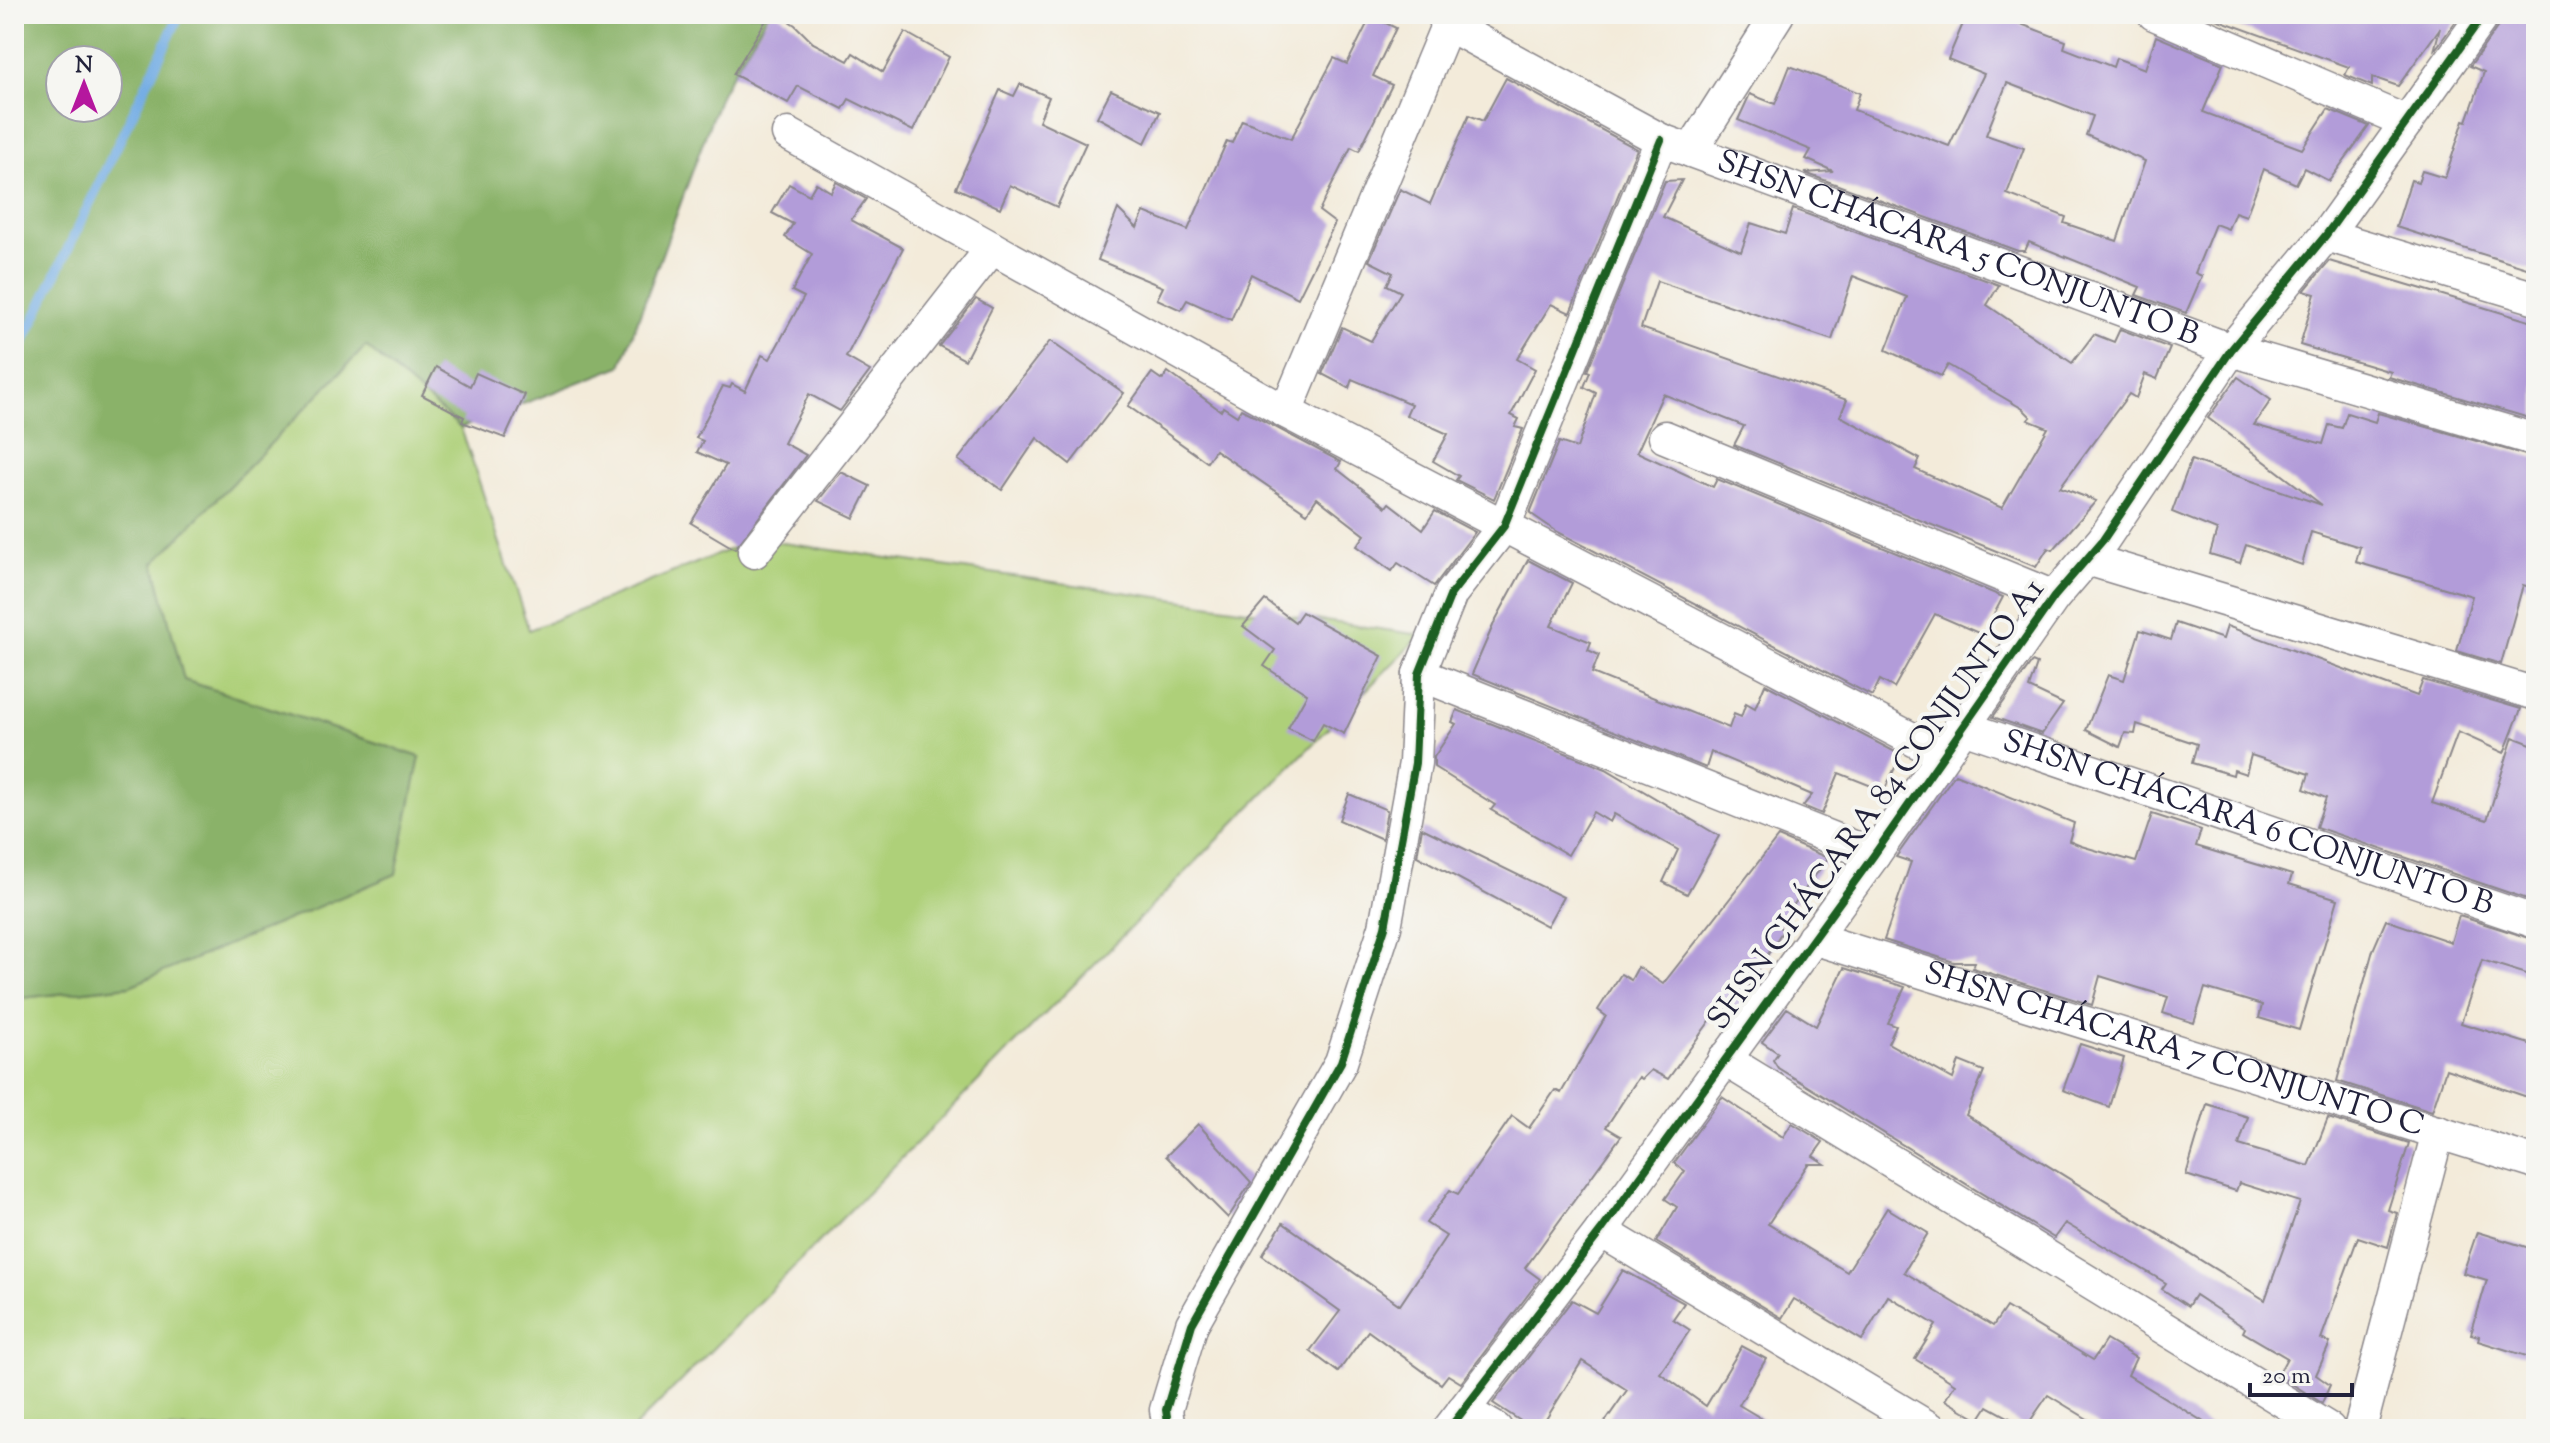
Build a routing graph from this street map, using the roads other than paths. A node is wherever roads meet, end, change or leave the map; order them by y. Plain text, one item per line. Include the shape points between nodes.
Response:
1 (1778, 14) edge
2 (2154, 14) edge
3 (2484, 14) edge
4 (1449, 19) edge
5 (2407, 122) junction
6 (788, 134) dead end
7 (1676, 145) junction
8 (2326, 235) junction
9 (992, 248) junction
10 (2536, 298) edge
11 (2231, 350) junction
12 (1286, 412) junction
13 (1665, 437) dead end
14 (2536, 440) edge
15 (1504, 526) junction
16 (754, 552) dead end
17 (2087, 559) junction
18 (2054, 597) junction
19 (1419, 674) junction
20 (2536, 694) edge
21 (1960, 726) junction
22 (1941, 754) junction
23 (1874, 855) junction
24 (2536, 922) edge
25 (1813, 938) junction
26 (1724, 1059) junction
27 (2438, 1132) junction
28 (2536, 1163) edge
29 (1601, 1231) junction
30 (1456, 1420) edge
31 (1169, 1429) edge
32 (1496, 1429) edge
33 (1931, 1429) edge
34 (2329, 1429) edge
35 (2360, 1429) edge

1 - 7 street
2 - 5 street
3 - 5 street, SHSN CHÁCARA 84 CONJUNTO A1
4 - 7 street, SHSN CHÁCARA 5 CONJUNTO B
4 - 12 street
5 - 8 street, SHSN CHÁCARA 84 CONJUNTO A1
6 - 9 street
7 - 11 street, SHSN CHÁCARA 5 CONJUNTO B
7 - 15 street
8 - 10 street
8 - 11 street, SHSN CHÁCARA 84 CONJUNTO A1
9 - 12 street
9 - 16 street
11 - 14 street, SHSN CHÁCARA 5 CONJUNTO B
11 - 17 street, SHSN CHÁCARA 84 CONJUNTO A1
12 - 15 street
13 - 18 street
15 - 19 street via 1451,594
15 - 22 street
17 - 18 street, SHSN CHÁCARA 84 CONJUNTO A1
17 - 20 street
18 - 21 street, SHSN CHÁCARA 84 CONJUNTO A1
19 - 23 street
19 - 31 street via 1415,763 1385,927 1341,1062 1192,1324 1166,1410
21 - 22 street, SHSN CHÁCARA 84 CONJUNTO A1
21 - 24 street, SHSN CHÁCARA 6 CONJUNTO B
22 - 23 street, SHSN CHÁCARA 84 CONJUNTO A1
23 - 25 street, SHSN CHÁCARA 84 CONJUNTO A1
25 - 26 street, SHSN CHÁCARA 84 CONJUNTO A1
25 - 27 street, SHSN CHÁCARA 7 CONJUNTO C
26 - 29 street, SHSN CHÁCARA 84 CONJUNTO A1
26 - 34 street
27 - 28 street, SHSN CHÁCARA 7 CONJUNTO C
27 - 35 street
29 - 30 street, SHSN CHÁCARA 84 CONJUNTO A1
29 - 33 street
30 - 32 street

